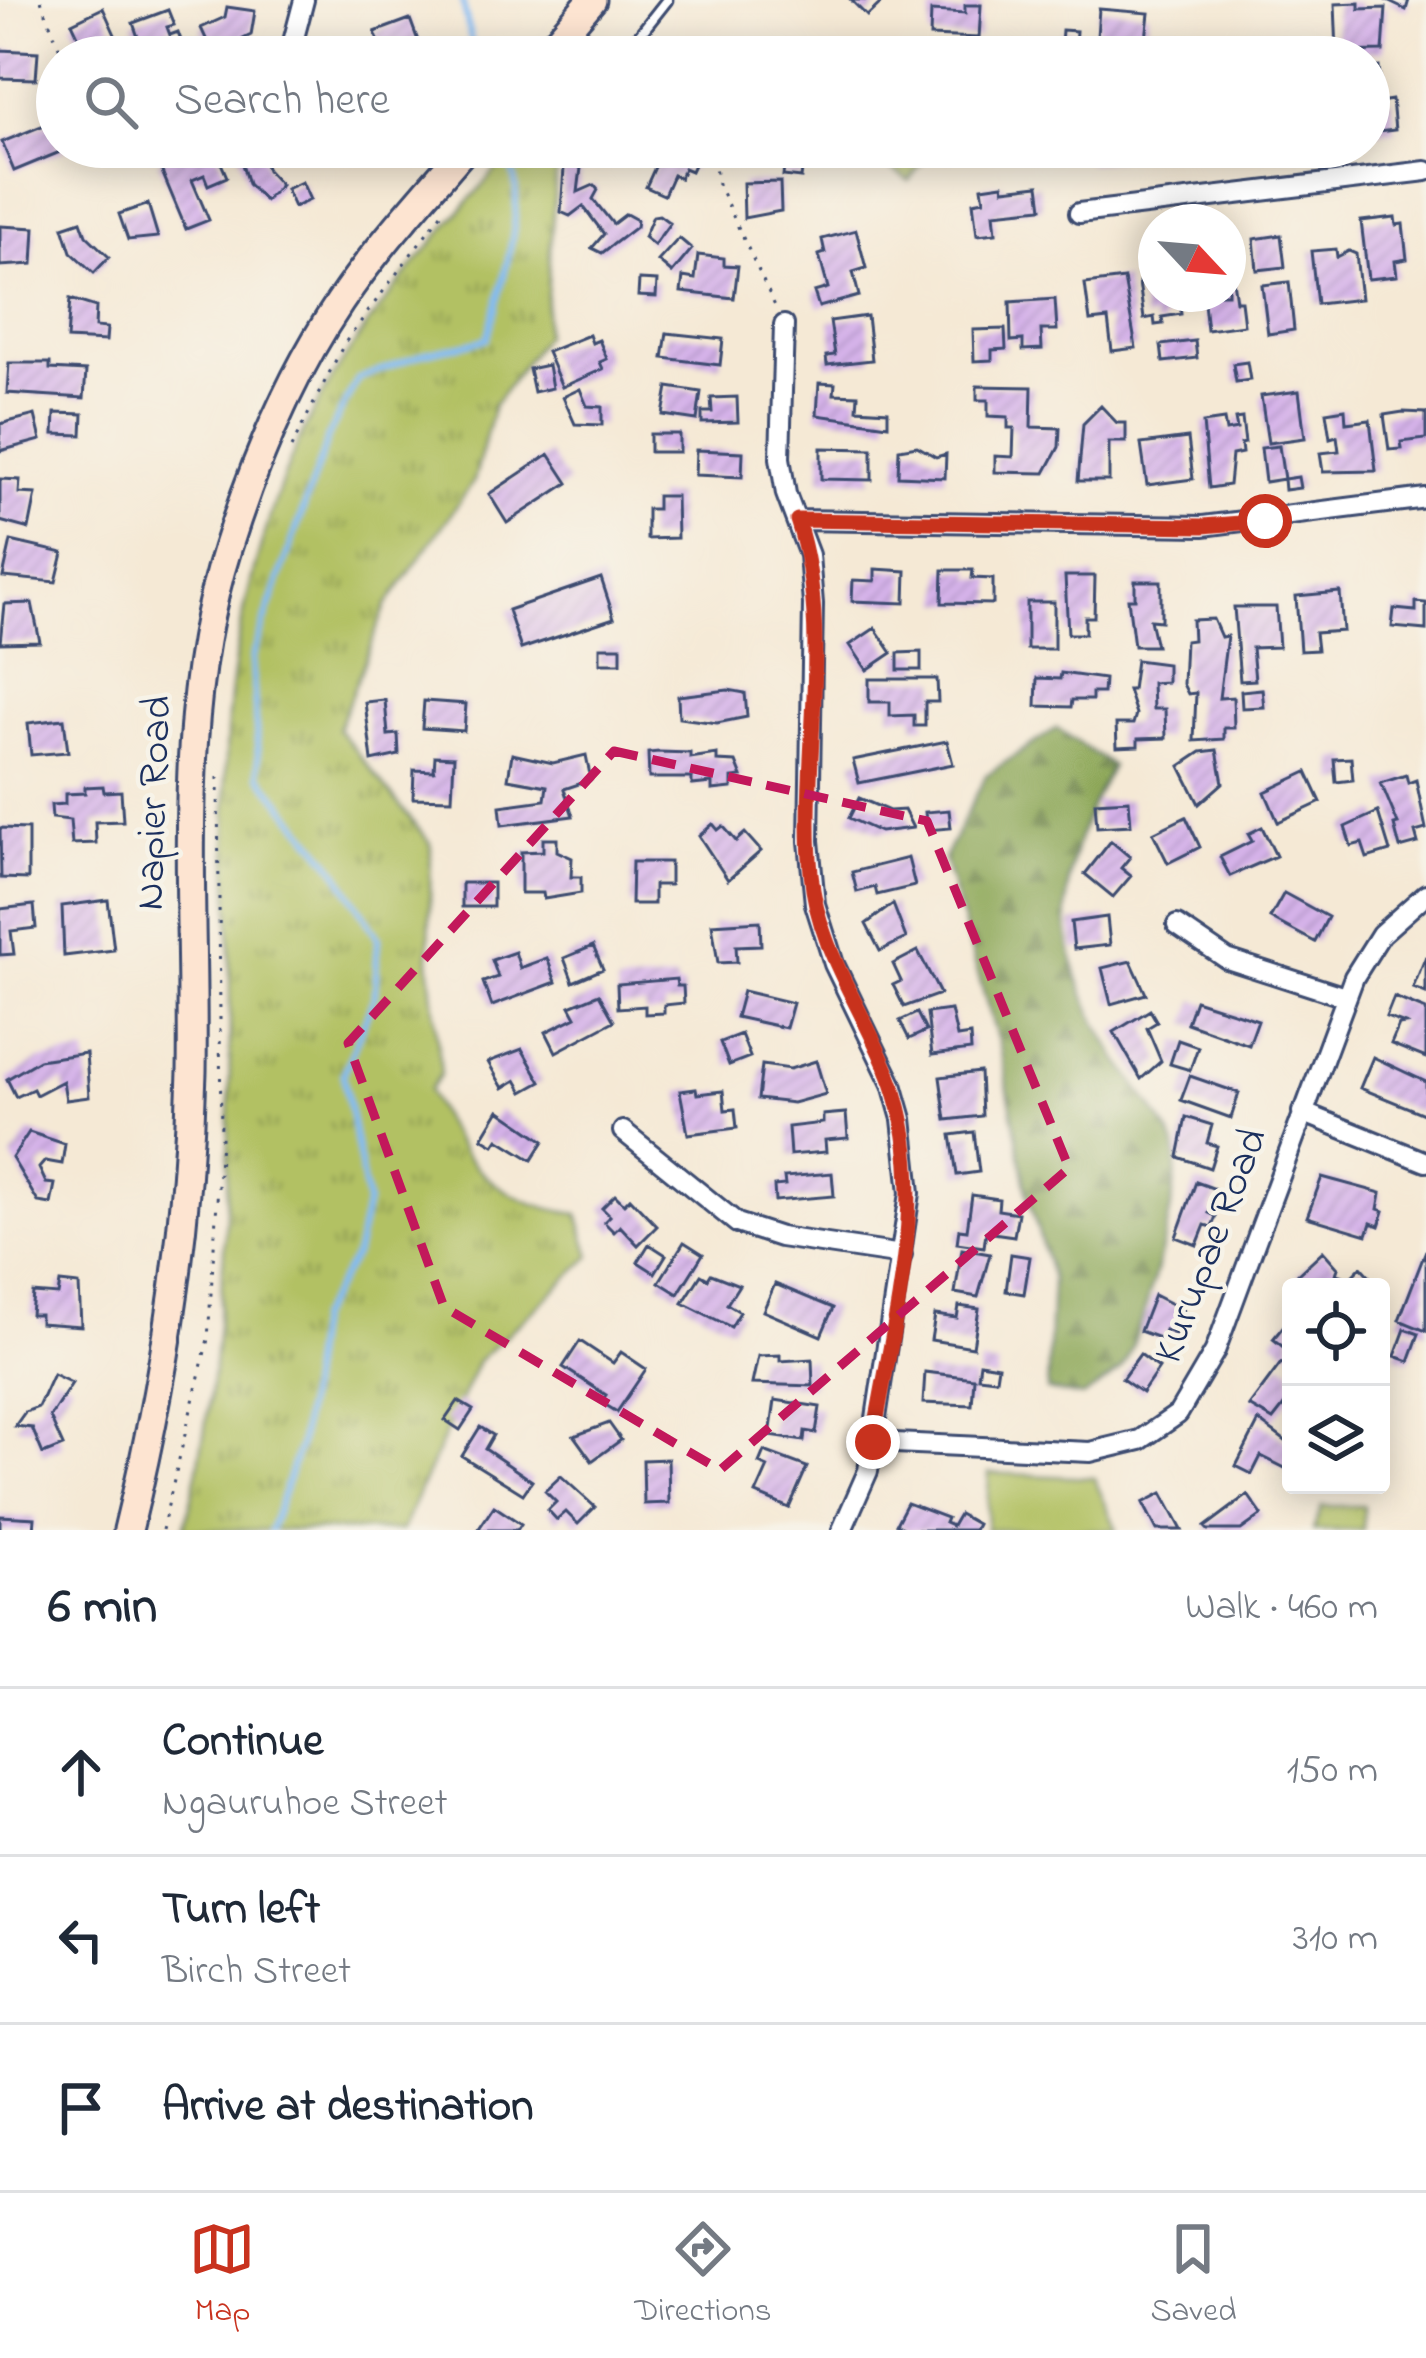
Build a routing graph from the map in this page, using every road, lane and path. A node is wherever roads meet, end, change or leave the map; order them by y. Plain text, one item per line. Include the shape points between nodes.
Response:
1 (41, 0) edge
2 (304, 0) edge
3 (592, 0) edge
4 (667, 0) edge
5 (55, 36) edge
6 (295, 36) edge
7 (561, 36) edge
8 (639, 36) edge
9 (448, 168) edge
10 (715, 168) edge
11 (1426, 171) edge
12 (450, 202) dead end
13 (1079, 213) dead end
14 (784, 326) joint
15 (288, 455) dead end
16 (1426, 498) edge
17 (797, 520) junction
18 (218, 769) dead end
19 (1426, 894) edge
20 (1177, 925) dead end
21 (1346, 997) junction
22 (1302, 1112) junction
23 (623, 1131) dead end
24 (1426, 1162) edge
25 (902, 1256) junction
26 (873, 1442) junction
27 (128, 1530) edge
28 (162, 1530) edge
29 (842, 1530) edge

1 - 5 path
2 - 6 street
3 - 7 main road
4 - 8 lane
9 - 27 main road, Napier Road via 378,250 310,351 251,481 209,621 192,807 188,1167 168,1346
10 - 14 path
11 - 13 street
12 - 15 path via 344,344
14 - 17 street via 780,458
16 - 17 street via 1203,526
17 - 25 street via 813,604 815,904 902,1119 910,1193
18 - 28 path via 221,1140 208,1339
19 - 21 street, Kurupae Road via 1381,934
20 - 21 street via 1227,958
21 - 22 street, Kurupae Road
22 - 24 street
22 - 26 street, Kurupae Road via 1209,1364 1161,1429 1117,1449 1090,1451
23 - 25 street via 737,1223
25 - 26 street
26 - 29 street

